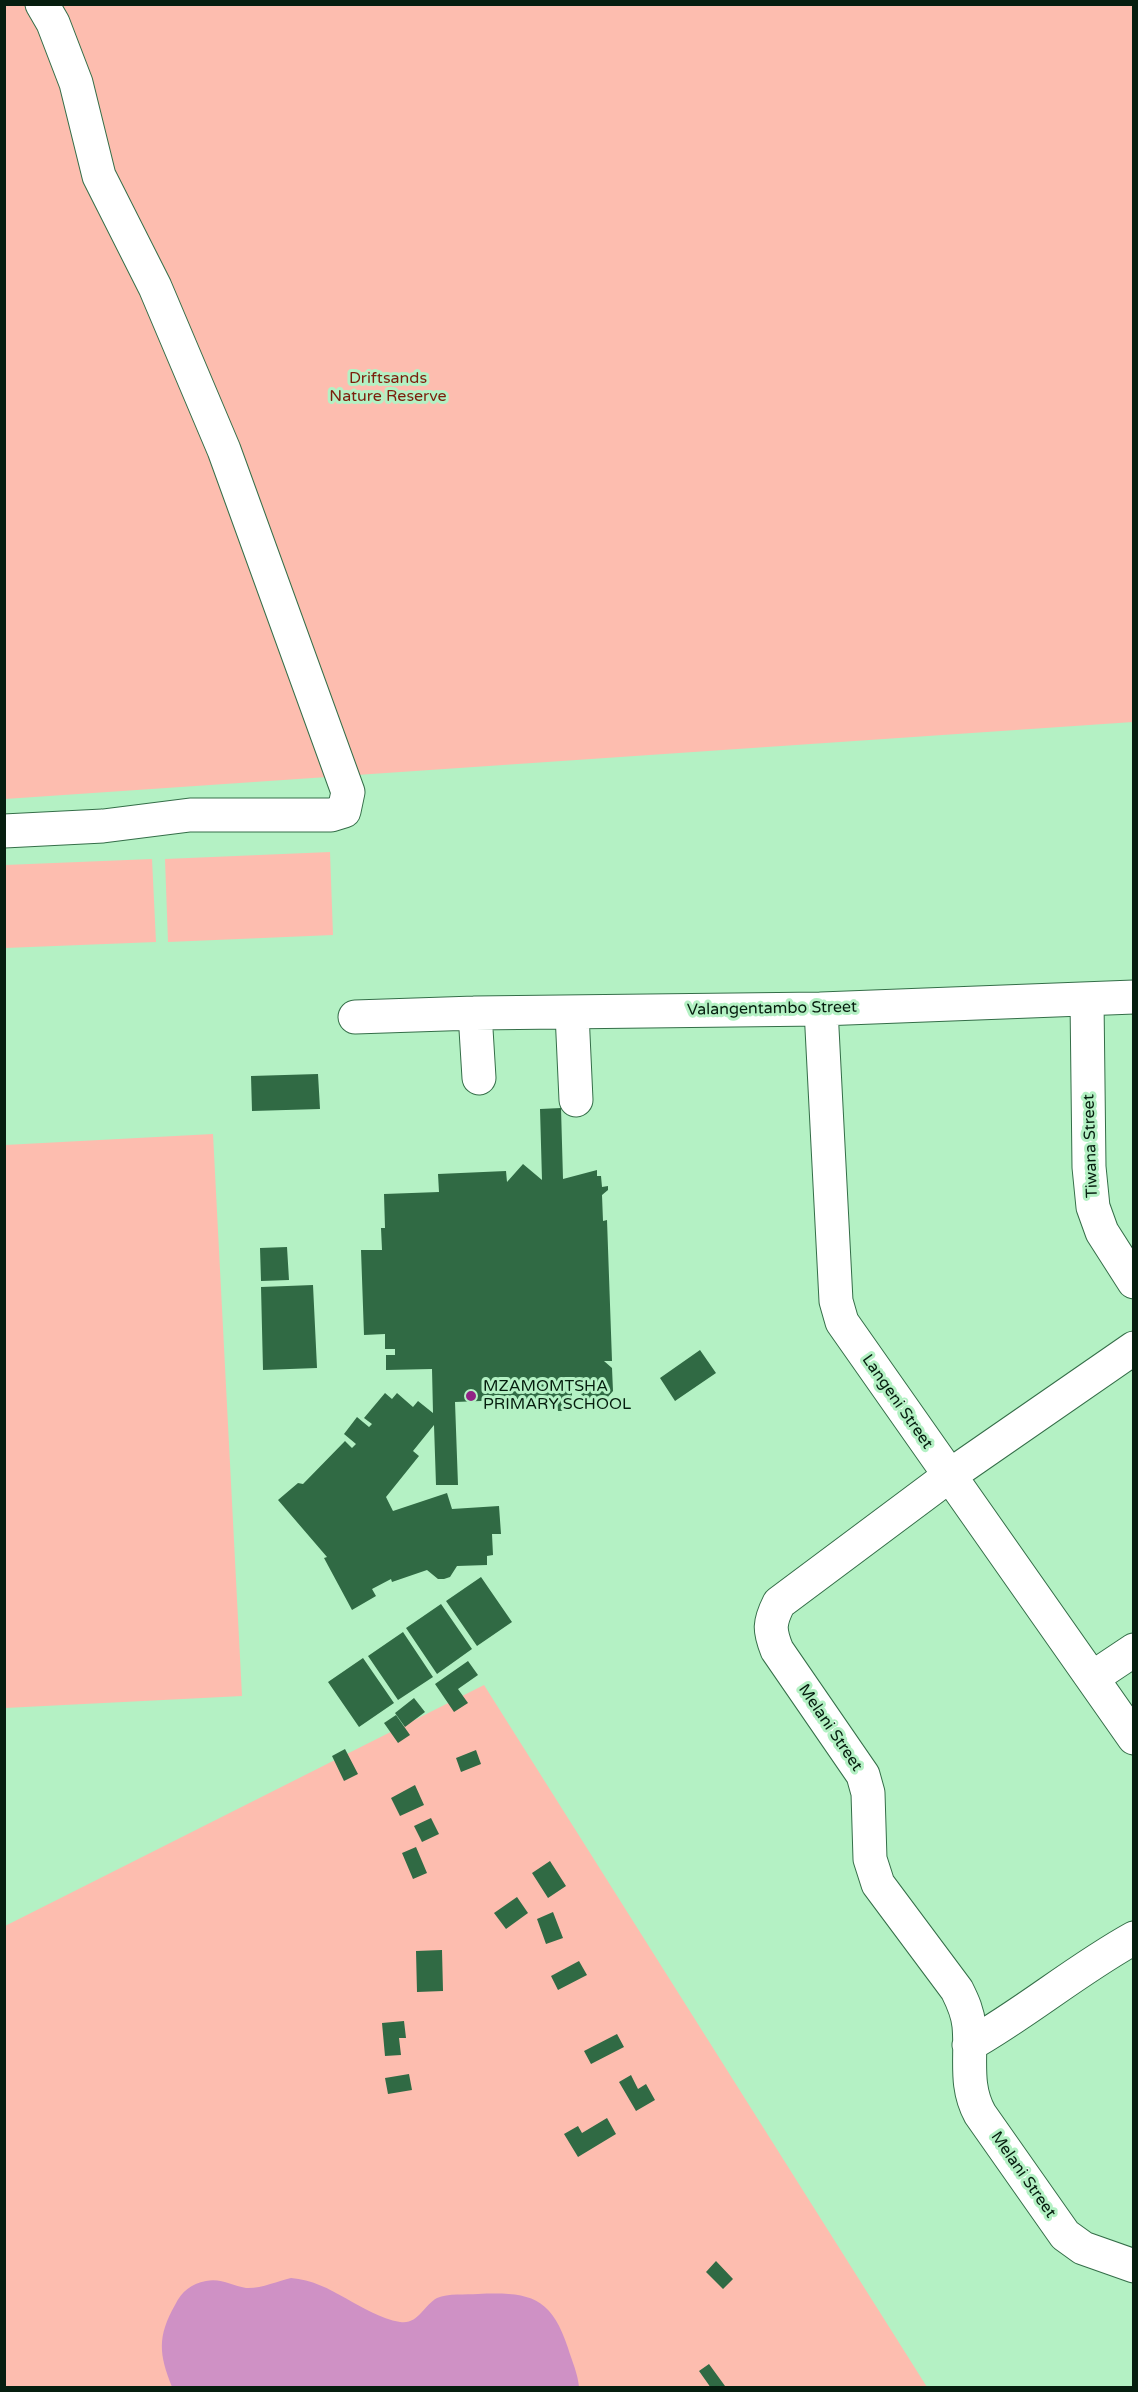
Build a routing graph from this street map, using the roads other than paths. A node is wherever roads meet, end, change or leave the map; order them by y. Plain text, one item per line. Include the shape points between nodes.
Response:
1 (42, 4) edge
2 (4, 831) edge
3 (1134, 997) edge
4 (1087, 999) junction
5 (820, 1009) junction
6 (475, 1013) junction
7 (572, 1013) junction
8 (355, 1017) dead end
9 (479, 1078) dead end
10 (576, 1100) dead end
11 (1134, 1282) edge
12 (1134, 1348) edge
13 (949, 1476) junction
14 (1134, 1650) edge
15 (1092, 1678) junction
16 (1134, 1738) edge
17 (1134, 1938) edge
18 (969, 2045) junction
19 (1134, 2266) edge

1 - 2 street via 76,83 99,176 154,287 224,450 348,792 344,811 331,815 190,815 103,826
3 - 4 street, Valangentambo Street
4 - 5 street, Valangentambo Street
4 - 11 street, Tiwana Street via 1089,1167 1094,1207 1102,1232
5 - 7 street, Valangentambo Street
5 - 13 street, Langeni Street via 839,1312 847,1332
6 - 7 street, Valangentambo Street
6 - 8 street, Valangentambo Street
6 - 9 street
7 - 10 street
12 - 13 street, Melani Street
13 - 15 street, Langeni Street
13 - 18 street, Melani Street via 778,1603 771,1620 771,1635 777,1650 863,1775 868,1793 870,1859 878,1884 957,1990 967,2015
14 - 15 street
15 - 16 street, Langeni Street
17 - 18 street via 1007,2024
18 - 19 street, Melani Street via 973,2103 1065,2235 1083,2248

